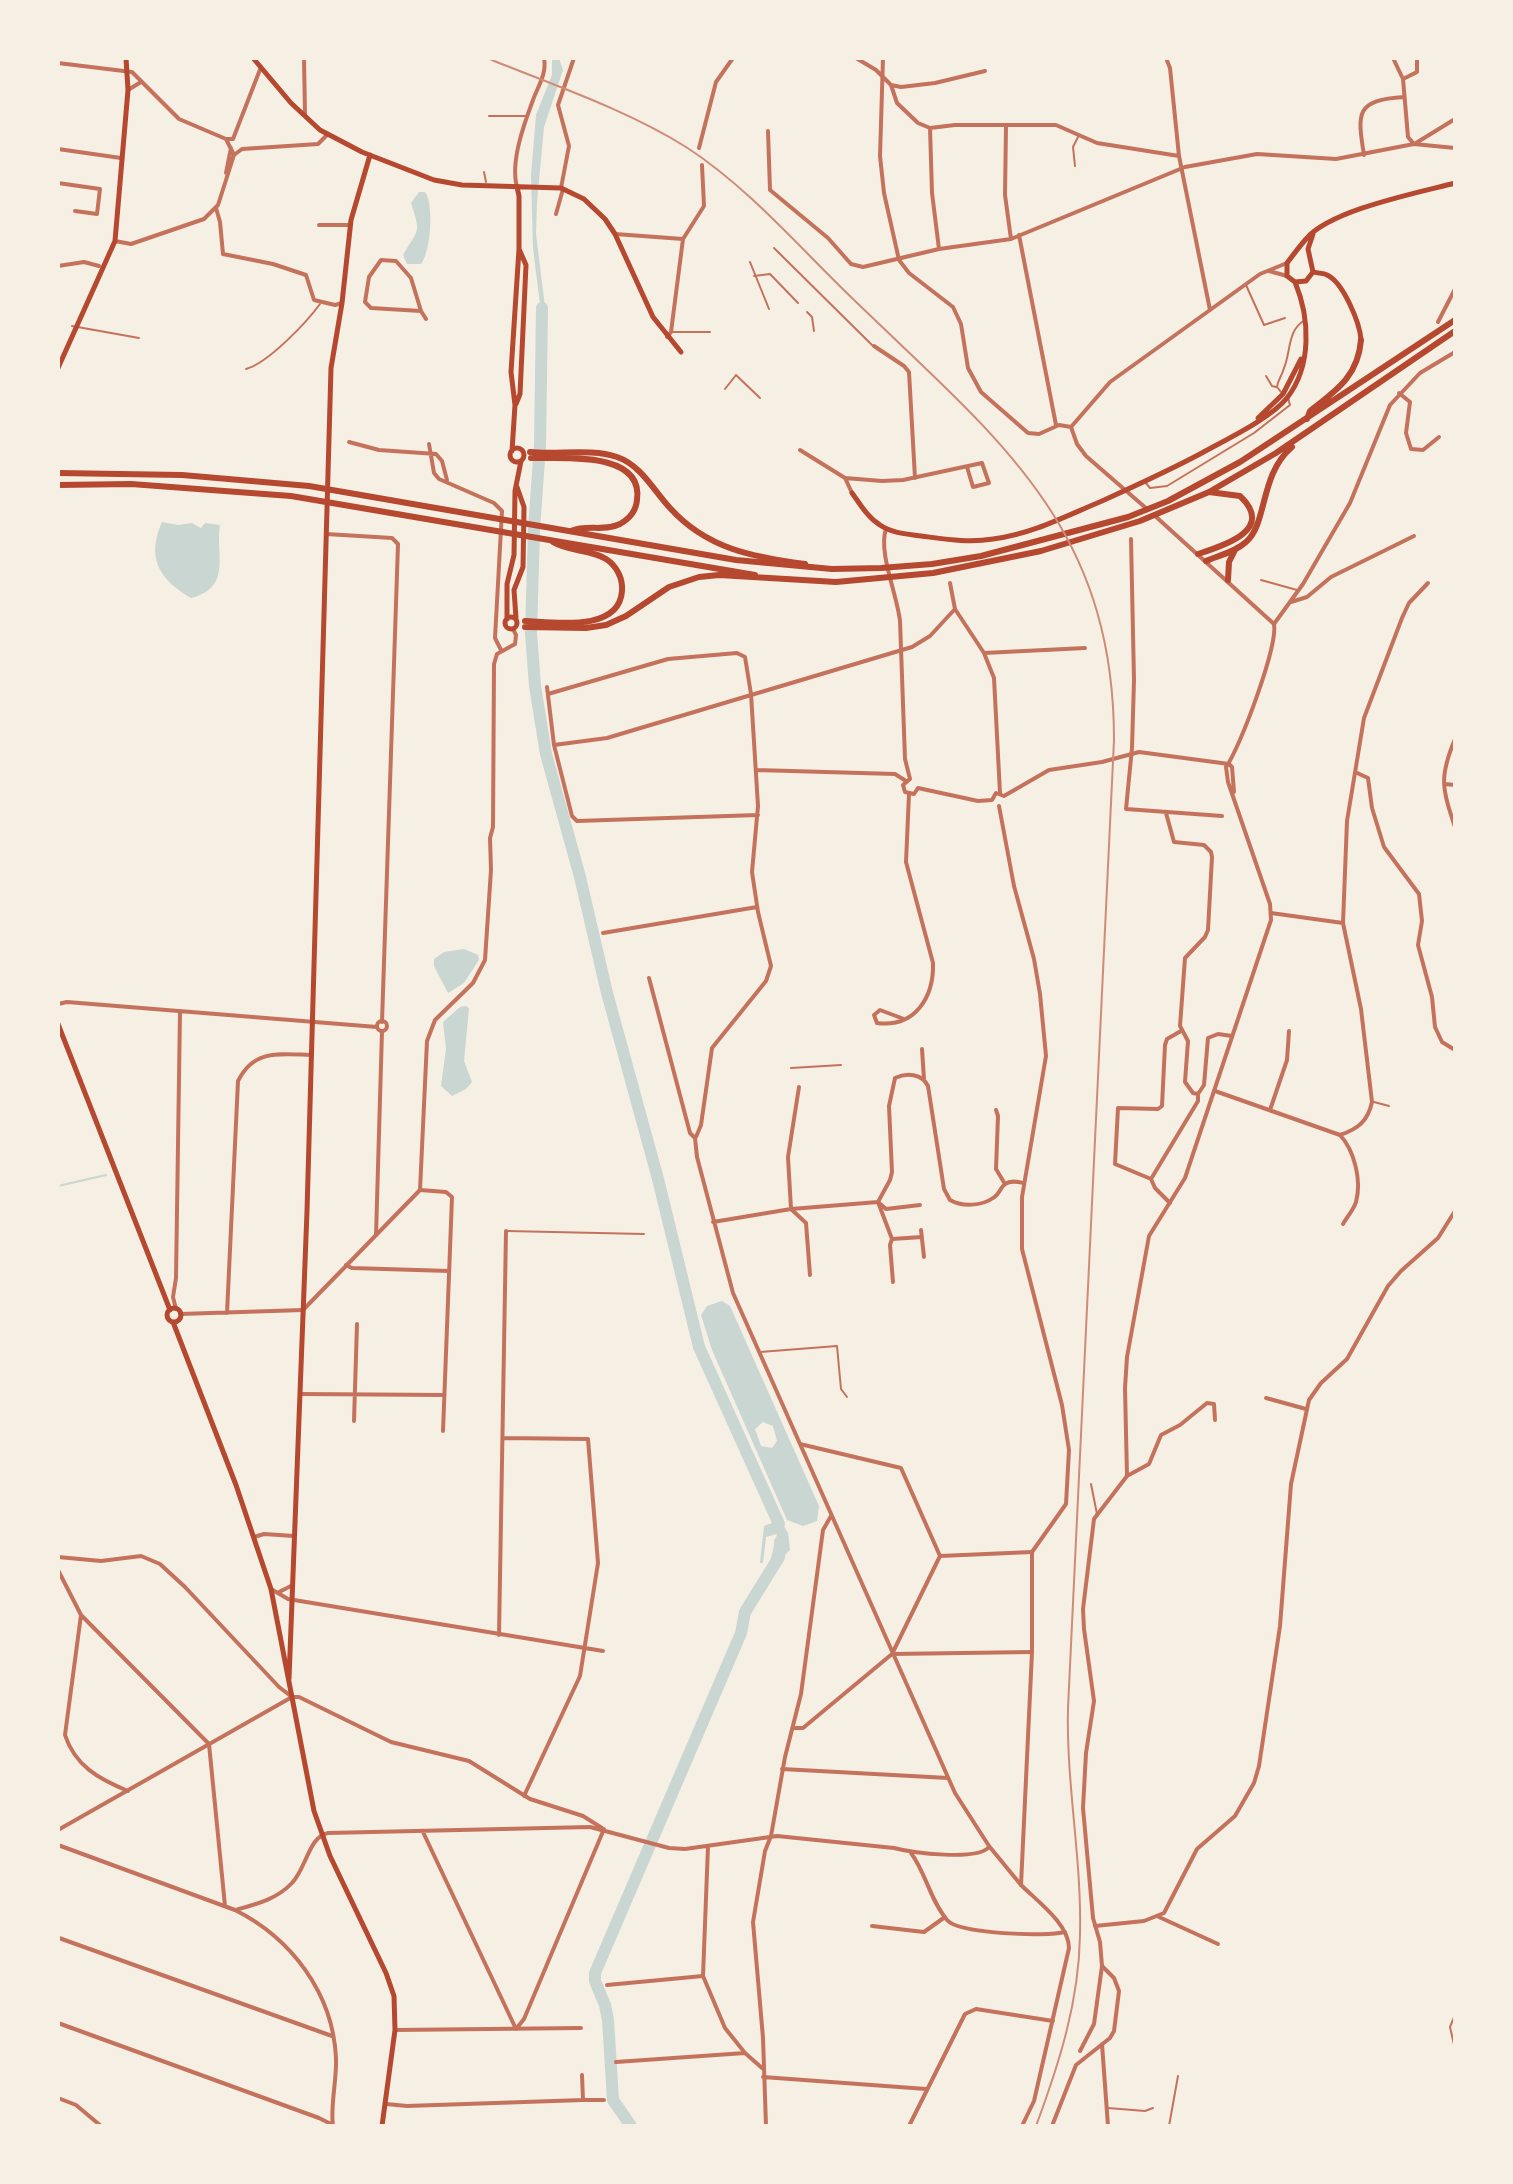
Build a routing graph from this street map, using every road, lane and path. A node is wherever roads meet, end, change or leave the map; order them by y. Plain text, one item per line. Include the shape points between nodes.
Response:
1 (126, 58) edge
2 (253, 58) edge
3 (304, 58) edge
4 (544, 58) edge
5 (574, 58) edge
6 (733, 58) edge
7 (856, 58) edge
8 (883, 58) edge
9 (1166, 58) edge
10 (1393, 58) edge
11 (1417, 58) edge
12 (58, 63) edge
13 (261, 67) junction
14 (127, 69) junction
15 (985, 71) dead end
16 (883, 76) junction
17 (1403, 79) junction
18 (141, 82) junction
19 (891, 85) junction
20 (128, 90) junction
21 (1404, 97) junction
22 (489, 116) dead end
23 (528, 116) junction
24 (305, 117) junction
25 (1455, 119) edge
26 (1006, 126) junction
27 (930, 128) junction
28 (768, 131) dead end
29 (327, 135) junction
30 (1079, 136) junction
31 (226, 139) junction
32 (233, 139) junction
33 (1414, 144) junction
34 (231, 148) junction
35 (699, 148) dead end
36 (1455, 148) edge
37 (58, 149) edge
38 (242, 149) junction
39 (234, 155) junction
40 (370, 155) junction
41 (1364, 155) junction
42 (1179, 156) junction
43 (121, 158) junction
44 (702, 165) dead end
45 (1075, 166) dead end
46 (1183, 168) junction
47 (484, 172) dead end
48 (226, 173) dead end
49 (58, 183) edge
50 (1455, 183) edge
51 (486, 186) junction
52 (517, 187) junction
53 (562, 188) junction
54 (216, 208) junction
55 (75, 211) dead end
56 (556, 214) dead end
57 (319, 225) dead end
58 (350, 225) junction
59 (615, 234) junction
60 (1313, 234) junction
61 (1019, 235) junction
62 (683, 239) junction
63 (1011, 239) junction
64 (115, 241) junction
65 (774, 248) dead end
66 (519, 249) junction
67 (939, 249) junction
68 (1295, 255) junction
69 (1309, 258) junction
70 (899, 260) junction
71 (750, 262) dead end
72 (1287, 263) junction
73 (58, 266) edge
74 (99, 266) dead end
75 (1267, 271) junction
76 (1313, 272) junction
77 (754, 276) junction
78 (1287, 276) junction
79 (1306, 281) junction
80 (1295, 282) junction
81 (1245, 284) junction
82 (1455, 289) edge
83 (1303, 301) junction
84 (320, 303) junction
85 (342, 303) junction
86 (798, 303) dead end
87 (769, 309) dead end
88 (1210, 310) junction
89 (421, 311) junction
90 (807, 312) dead end
91 (515, 314) junction
92 (524, 315) junction
93 (1285, 318) dead end
94 (426, 319) dead end
95 (1306, 320) junction
96 (1455, 320) edge
97 (1438, 322) dead end
98 (74, 327) junction
99 (814, 331) dead end
100 (1455, 331) edge
101 (710, 332) dead end
102 (669, 334) junction
103 (139, 338) dead end
104 (1361, 340) joint
105 (874, 346) joint
106 (681, 352) dead end
107 (1455, 352) edge
108 (58, 368) edge
109 (246, 369) dead end
110 (1266, 376) dead end
111 (1277, 387) junction
112 (725, 389) dead end
113 (1399, 393) junction
114 (516, 394) junction
115 (1285, 396) junction
116 (760, 398) dead end
117 (1307, 419) junction
118 (1056, 425) junction
119 (1071, 427) junction
120 (1305, 434) junction
121 (515, 436) junction
122 (1439, 437) dead end
123 (349, 442) dead end
124 (429, 444) dead end
125 (800, 450) dead end
126 (512, 451) junction
127 (430, 454) junction
128 (526, 455) junction
129 (546, 456) junction
130 (513, 460) junction
131 (967, 467) junction
132 (517, 470) junction
133 (62, 473) edge
134 (845, 478) junction
135 (915, 478) junction
136 (1145, 481) junction
137 (448, 482) junction
138 (62, 485) edge
139 (516, 486) junction
140 (1209, 492) junction
141 (852, 493) joint
142 (886, 529) junction
143 (571, 531) junction
144 (326, 534) junction
145 (1414, 536) dead end
146 (1131, 539) dead end
147 (550, 540) junction
148 (1235, 550) junction
149 (1198, 554) junction
150 (1206, 561) junction
151 (832, 569) junction
152 (767, 578) junction
153 (1228, 580) junction
154 (1261, 580) dead end
155 (950, 583) dead end
156 (1428, 583) dead end
157 (1298, 590) junction
158 (1289, 603) junction
159 (955, 609) junction
160 (507, 619) junction
161 (519, 624) junction
162 (1274, 624) junction
163 (538, 625) junction
164 (1085, 648) dead end
165 (501, 650) junction
166 (901, 650) junction
167 (984, 653) junction
168 (547, 687) dead end
169 (548, 694) junction
170 (751, 694) junction
171 (1455, 739) edge
172 (554, 745) junction
173 (1128, 755) junction
174 (1229, 764) junction
175 (756, 770) junction
176 (1355, 772) junction
177 (908, 780) junction
178 (1445, 784) junction
179 (1455, 785) edge
180 (918, 788) junction
181 (909, 794) junction
182 (1002, 794) junction
183 (992, 800) junction
184 (999, 806) junction
185 (1166, 813) junction
186 (758, 815) junction
187 (1222, 816) dead end
188 (1455, 827) edge
189 (757, 907) junction
190 (1271, 913) junction
191 (1343, 923) junction
192 (603, 933) dead end
193 (649, 978) dead end
194 (58, 1004) edge
195 (180, 1011) junction
196 (904, 1019) junction
197 (311, 1021) junction
198 (382, 1022) junction
199 (58, 1024) edge
200 (377, 1027) junction
201 (382, 1031) junction
202 (1181, 1031) junction
203 (1289, 1031) dead end
204 (1232, 1036) junction
205 (922, 1049) dead end
206 (1455, 1050) edge
207 (311, 1055) junction
208 (841, 1065) dead end
209 (791, 1068) dead end
210 (924, 1079) junction
211 (799, 1087) dead end
212 (1215, 1091) junction
213 (1198, 1094) junction
214 (1372, 1102) junction
215 (1389, 1106) dead end
216 (996, 1110) dead end
217 (1270, 1110) junction
218 (1340, 1135) junction
219 (695, 1138) junction
220 (1151, 1179) junction
221 (1024, 1183) junction
222 (1005, 1184) junction
223 (420, 1190) junction
224 (878, 1202) junction
225 (1171, 1204) junction
226 (920, 1205) dead end
227 (791, 1209) junction
228 (1455, 1214) edge
229 (713, 1222) junction
230 (1343, 1224) dead end
231 (921, 1230) dead end
232 (506, 1231) joint
233 (644, 1234) dead end
234 (376, 1235) junction
235 (922, 1237) junction
236 (892, 1239) junction
237 (924, 1257) dead end
238 (346, 1265) junction
239 (449, 1271) junction
240 (810, 1275) dead end
241 (893, 1282) dead end
242 (175, 1285) junction
243 (163, 1294) junction
244 (303, 1310) junction
245 (175, 1311) junction
246 (227, 1313) junction
247 (173, 1322) junction
248 (357, 1324) dead end
249 (759, 1352) junction
250 (300, 1394) junction
251 (354, 1395) junction
252 (444, 1395) junction
253 (847, 1397) dead end
254 (1266, 1398) dead end
255 (1307, 1409) junction
256 (1215, 1420) dead end
257 (354, 1421) dead end
258 (443, 1431) dead end
259 (503, 1438) junction
260 (800, 1444) junction
261 (1127, 1476) junction
262 (1091, 1484) dead end
263 (1097, 1515) junction
264 (831, 1516) junction
265 (294, 1536) junction
266 (254, 1537) junction
267 (1032, 1552) junction
268 (940, 1556) junction
269 (58, 1557) edge
270 (58, 1570) edge
271 (291, 1586) junction
272 (271, 1589) junction
273 (279, 1592) junction
274 (290, 1599) junction
275 (81, 1615) junction
276 (499, 1635) junction
277 (585, 1648) junction
278 (603, 1651) dead end
279 (1032, 1652) junction
280 (892, 1654) junction
281 (289, 1679) junction
282 (292, 1697) junction
283 (793, 1728) junction
284 (209, 1744) junction
285 (782, 1769) junction
286 (948, 1778) junction
287 (128, 1791) junction
288 (524, 1796) junction
289 (604, 1829) junction
290 (58, 1830) edge
291 (423, 1832) junction
292 (322, 1834) junction
293 (771, 1836) junction
294 (58, 1845) edge
295 (708, 1846) junction
296 (989, 1846) junction
297 (911, 1853) junction
298 (1021, 1885) junction
299 (225, 1906) junction
300 (235, 1910) junction
301 (945, 1917) junction
302 (1159, 1917) junction
303 (872, 1926) dead end
304 (1096, 1929) junction
305 (1065, 1932) junction
306 (59, 1938) edge
307 (1218, 1944) dead end
308 (1102, 1966) junction
309 (703, 1976) junction
310 (607, 1985) dead end
311 (1455, 2015) edge
312 (1053, 2021) junction
313 (58, 2023) edge
314 (581, 2028) dead end
315 (516, 2029) junction
316 (395, 2030) junction
317 (333, 2037) junction
318 (1102, 2044) junction
319 (1455, 2049) edge
320 (1080, 2051) dead end
321 (745, 2053) junction
322 (616, 2062) dead end
323 (763, 2069) junction
324 (582, 2075) dead end
325 (1178, 2076) dead end
326 (763, 2077) junction
327 (926, 2089) junction
328 (58, 2098) edge
329 (583, 2100) junction
330 (604, 2100) dead end
331 (386, 2104) junction
332 (1107, 2108) junction
333 (1153, 2108) dead end
334 (101, 2126) edge
335 (333, 2126) edge
336 (382, 2126) edge
337 (766, 2126) edge
338 (909, 2126) edge
339 (1022, 2126) edge
340 (1052, 2126) edge
341 (1108, 2126) edge
342 (1169, 2126) edge

1 - 14 main road
2 - 13 main road
3 - 24 street
4 - 23 street via 544,75
5 - 53 street via 558,105 568,139
6 - 35 street via 716,82
7 - 16 street
8 - 16 street
9 - 42 street
10 - 17 street
11 - 17 street via 1417,72
12 - 14 street
13 - 24 main road
13 - 32 street
14 - 18 street
14 - 20 main road
15 - 19 street via 935,83
16 - 19 street
16 - 70 street via 880,156
17 - 21 street
18 - 20 street
18 - 31 street via 179,119
19 - 27 street via 897,103
20 - 43 main road
21 - 33 street via 1408,137
21 - 41 street via 1379,99 1366,107 1359,123
22 - 23 lane
23 - 52 street via 517,158
24 - 29 main road
25 - 33 street
26 - 27 street
26 - 30 street via 1056,125
26 - 63 street via 1005,195
27 - 67 street
28 - 70 street via 770,190 851,264
29 - 38 street via 318,144
29 - 40 main road
30 - 42 street
30 - 45 lane via 1073,147
31 - 32 street
31 - 34 street
32 - 34 street
32 - 38 street
33 - 36 street
33 - 41 street
34 - 39 street
34 - 48 street
37 - 43 street
38 - 39 street
39 - 54 street
40 - 51 main road via 434,180
40 - 58 main road
41 - 46 street via 1304,159 1257,154
42 - 46 street
43 - 64 main road
44 - 62 street via 704,206
46 - 61 street
46 - 88 street
47 - 51 lane
49 - 55 street via 100,189 97,214
50 - 60 main road via 1360,208
51 - 52 main road
52 - 53 main road
52 - 66 main road
53 - 56 street
53 - 59 main road via 584,199
54 - 64 street via 193,225 131,244
54 - 84 street via 223,254 306,275 311,295
57 - 58 street
58 - 85 main road
59 - 62 street
59 - 102 main road via 653,317
60 - 68 main road
60 - 69 main road
61 - 63 street
61 - 118 street
62 - 102 street
63 - 67 street
64 - 98 main road
65 - 105 lane
66 - 91 main road
66 - 92 main road via 526,265
67 - 70 street
68 - 69 main road
68 - 72 main road
69 - 76 main road
70 - 118 street via 958,315 968,368 981,392 1025,431 1039,434
71 - 77 lane
72 - 75 street
72 - 78 main road
73 - 74 street
75 - 78 street
75 - 81 street
76 - 79 main road
76 - 104 main road via 1328,275 1336,284 1355,313
77 - 86 lane via 770,274
77 - 87 lane
78 - 80 main road
79 - 80 main road
79 - 83 main road
80 - 83 main road
81 - 88 street
81 - 93 lane via 1264,325
82 - 97 street
83 - 95 main road
84 - 85 street
84 - 109 lane via 273,351
85 - 144 main road via 331,361
88 - 119 street via 1109,383
89 - 89 street via 371,308 365,302 369,277 381,260 396,261 411,278
89 - 94 street
90 - 99 lane
91 - 92 main road
91 - 114 main road via 511,372
92 - 114 main road
95 - 111 lane via 1295,327
95 - 115 main road via 1303,355
96 - 117 highway
98 - 103 lane
98 - 108 main road
100 - 120 highway
101 - 102 lane
102 - 106 main road
104 - 117 highway via 1351,376
105 - 135 street via 909,372
107 - 113 street
110 - 111 lane
111 - 115 lane
112 - 116 lane via 736,375
113 - 122 street via 1410,402 1406,433 1411,449 1423,450
113 - 157 street via 1354,495
114 - 121 main road
115 - 136 main road via 1256,421
115 - 136 lane via 1290,405 1279,416 1219,455 1164,488 1150,488
117 - 151 highway via 1202,484 1128,517 981,556
118 - 119 street
119 - 149 street via 1082,452
120 - 140 highway
120 - 148 highway via 1278,462 1253,535
121 - 126 main road
121 - 128 main road
123 - 127 street
124 - 127 street
125 - 134 street
126 - 128 main road
126 - 130 main road
127 - 137 street via 436,476
127 - 137 street via 440,457
128 - 129 highway
128 - 130 main road
128 - 132 main road
129 - 143 highway via 612,464 635,482 638,497 628,519 612,527
129 - 151 highway via 621,458 712,543 756,557
130 - 132 main road
131 - 131 street via 973,487 989,483 984,465
131 - 135 street
132 - 139 main road
133 - 143 highway via 182,475 309,486
134 - 135 street
134 - 141 street
136 - 142 main road via 1051,523 995,539 944,539
137 - 165 street via 502,511 495,638
138 - 147 highway via 203,488 309,499
139 - 160 main road
139 - 161 main road via 524,507 523,567 514,590
140 - 149 highway via 1240,496 1250,522 1239,539
140 - 152 highway via 1125,526 977,566 836,582
141 - 142 main road
142 - 166 street via 882,541 897,600
143 - 151 highway via 736,560
144 - 197 main road
144 - 198 street via 392,538 398,544
145 - 158 street
146 - 173 street via 1134,666
147 - 152 highway
147 - 163 highway via 607,559 623,588 613,611 598,620
148 - 150 highway
148 - 153 highway
149 - 150 street
150 - 153 street
152 - 163 highway via 689,578 606,625
153 - 162 street
154 - 157 lane
155 - 159 street
156 - 176 street via 1402,618 1364,718
157 - 158 street
158 - 162 street
159 - 166 street via 926,640
159 - 167 street
160 - 161 main road
160 - 161 main road via 506,626
161 - 163 highway
161 - 165 street via 515,644
162 - 174 street via 1268,663
164 - 167 street
165 - 223 street via 494,664 485,960 473,983 431,1027
166 - 170 street
166 - 177 street
167 - 182 street via 994,678
168 - 169 street
169 - 170 street via 668,659 737,653 745,657
169 - 172 street
170 - 172 street via 607,738
170 - 175 street
171 - 178 street via 1444,765
172 - 186 street via 577,821
173 - 174 street via 1148,751
173 - 182 street via 1049,770
173 - 185 street via 1126,809
174 - 190 street via 1227,774
175 - 177 street via 895,774
175 - 186 street
176 - 191 street via 1347,821
176 - 206 street via 1371,784 1384,847 1419,894 1418,945 1438,1036
177 - 180 street via 916,781
177 - 181 street via 903,787
178 - 179 street
178 - 188 street
180 - 181 street
180 - 183 street
181 - 196 street via 906,862 933,974 926,1001
182 - 183 street
182 - 184 street
183 - 184 street
184 - 221 street via 1034,959 1046,1056
185 - 187 street
185 - 202 street via 1174,842 1204,845 1212,857 1208,930 1185,958
186 - 189 street via 752,872
189 - 192 street
189 - 219 street via 769,974 712,1048
190 - 191 street
190 - 204 street
191 - 214 street via 1361,1009
193 - 219 street
194 - 195 street
195 - 197 street
195 - 242 street
196 - 196 street via 880,1010 874,1015 884,1024
197 - 200 street
197 - 207 main road
198 - 200 street
198 - 201 street via 387,1027
199 - 243 main road
200 - 201 street
201 - 234 street
202 - 213 street via 1188,1041 1185,1082
202 - 220 street via 1165,1045 1162,1106 1118,1108 1115,1164
203 - 217 street via 1287,1060
204 - 212 street
204 - 213 street via 1208,1038 1204,1085
205 - 210 street
207 - 244 main road
207 - 246 street via 262,1057 248,1065 238,1081
208 - 209 lane
210 - 222 street via 946,1196 960,1204 988,1201
210 - 224 street via 895,1078 889,1106 892,1172
211 - 227 street via 788,1157
212 - 217 street
212 - 225 street
213 - 220 street
214 - 215 lane
214 - 218 street via 1359,1127
216 - 222 street via 996,1169
217 - 218 street
218 - 230 street via 1352,1152 1357,1187 1356,1202
219 - 229 street
220 - 225 street
221 - 222 street
221 - 267 street via 1022,1249 1069,1450 1066,1504
223 - 234 street
223 - 239 street via 452,1197
224 - 226 street via 886,1209
224 - 227 street
224 - 236 street
225 - 261 street via 1146,1248 1127,1357
227 - 229 street
227 - 240 street via 806,1223
228 - 255 street via 1388,1286 1347,1359 1315,1389
229 - 249 street via 733,1293
231 - 235 street
232 - 233 lane
232 - 259 street
234 - 238 street
235 - 236 street
235 - 237 street
236 - 241 street
238 - 239 street
238 - 244 street
239 - 252 street
242 - 243 street
242 - 245 street
243 - 245 main road
244 - 246 street
244 - 250 main road
245 - 246 street
245 - 247 main road via 179,1320
245 - 247 main road via 167,1317
247 - 266 main road
248 - 251 street
249 - 253 lane via 837,1346 841,1389
249 - 260 street
250 - 251 street
250 - 265 main road
251 - 252 street
251 - 257 street
252 - 258 street
254 - 255 street
255 - 302 street via 1289,1498 1280,1626 1259,1766 1235,1816 1197,1849
256 - 261 street via 1216,1408 1207,1403 1161,1435 1149,1464
259 - 276 street
259 - 277 street via 588,1439 598,1563
260 - 264 street
260 - 268 street via 901,1468
261 - 263 street
262 - 263 lane
263 - 304 street via 1083,1609 1094,1701 1083,1808
264 - 280 street
264 - 283 street via 823,1530
265 - 266 street
265 - 271 main road
266 - 272 main road
267 - 268 street
267 - 279 street
268 - 280 street
269 - 282 street via 101,1561 141,1556 160,1564
270 - 275 street
271 - 273 street
271 - 274 main road
272 - 273 street
272 - 281 main road
273 - 274 street
274 - 276 street
274 - 281 main road
275 - 284 street
275 - 287 street via 65,1735 70,1752 87,1769
276 - 277 street
277 - 278 street
277 - 288 street via 580,1676
279 - 280 street
279 - 298 street
280 - 283 street via 803,1728
280 - 286 street
281 - 282 main road
282 - 284 street
282 - 288 street via 391,1742 469,1761
282 - 292 main road
283 - 285 street
284 - 287 street
284 - 299 street
285 - 286 street
285 - 293 street
286 - 296 street
287 - 290 street
288 - 289 street via 583,1816
289 - 291 street
289 - 295 street via 658,1846
289 - 315 street
291 - 292 street
291 - 315 street
292 - 300 street via 286,1888 263,1903
292 - 316 main road via 391,1986
293 - 295 street
293 - 297 street
293 - 323 street via 753,1922
294 - 299 street
295 - 309 street
296 - 297 street via 976,1855
296 - 298 street
297 - 301 street
298 - 305 street
299 - 300 street
300 - 317 street via 298,1958 319,1993
301 - 303 street via 924,1932
301 - 305 street via 954,1926 974,1931
302 - 304 street
302 - 307 street
304 - 308 street
305 - 312 street via 1069,1948
306 - 317 street
308 - 318 street via 1119,1991 1114,2031
308 - 320 street via 1094,2024
309 - 310 street
309 - 321 street via 725,2028
311 - 319 lane via 1450,2027
312 - 327 street via 971,2010
312 - 339 street via 1034,2101
313 - 335 street
314 - 315 street
315 - 316 street
316 - 331 main road
317 - 335 street
318 - 332 street
318 - 340 street via 1076,2065
321 - 322 street
321 - 323 street
323 - 326 street
324 - 329 street
325 - 342 lane
326 - 327 street
326 - 337 street
327 - 338 street
328 - 334 street
329 - 330 street
329 - 331 street
331 - 336 main road
332 - 333 lane
332 - 341 street

